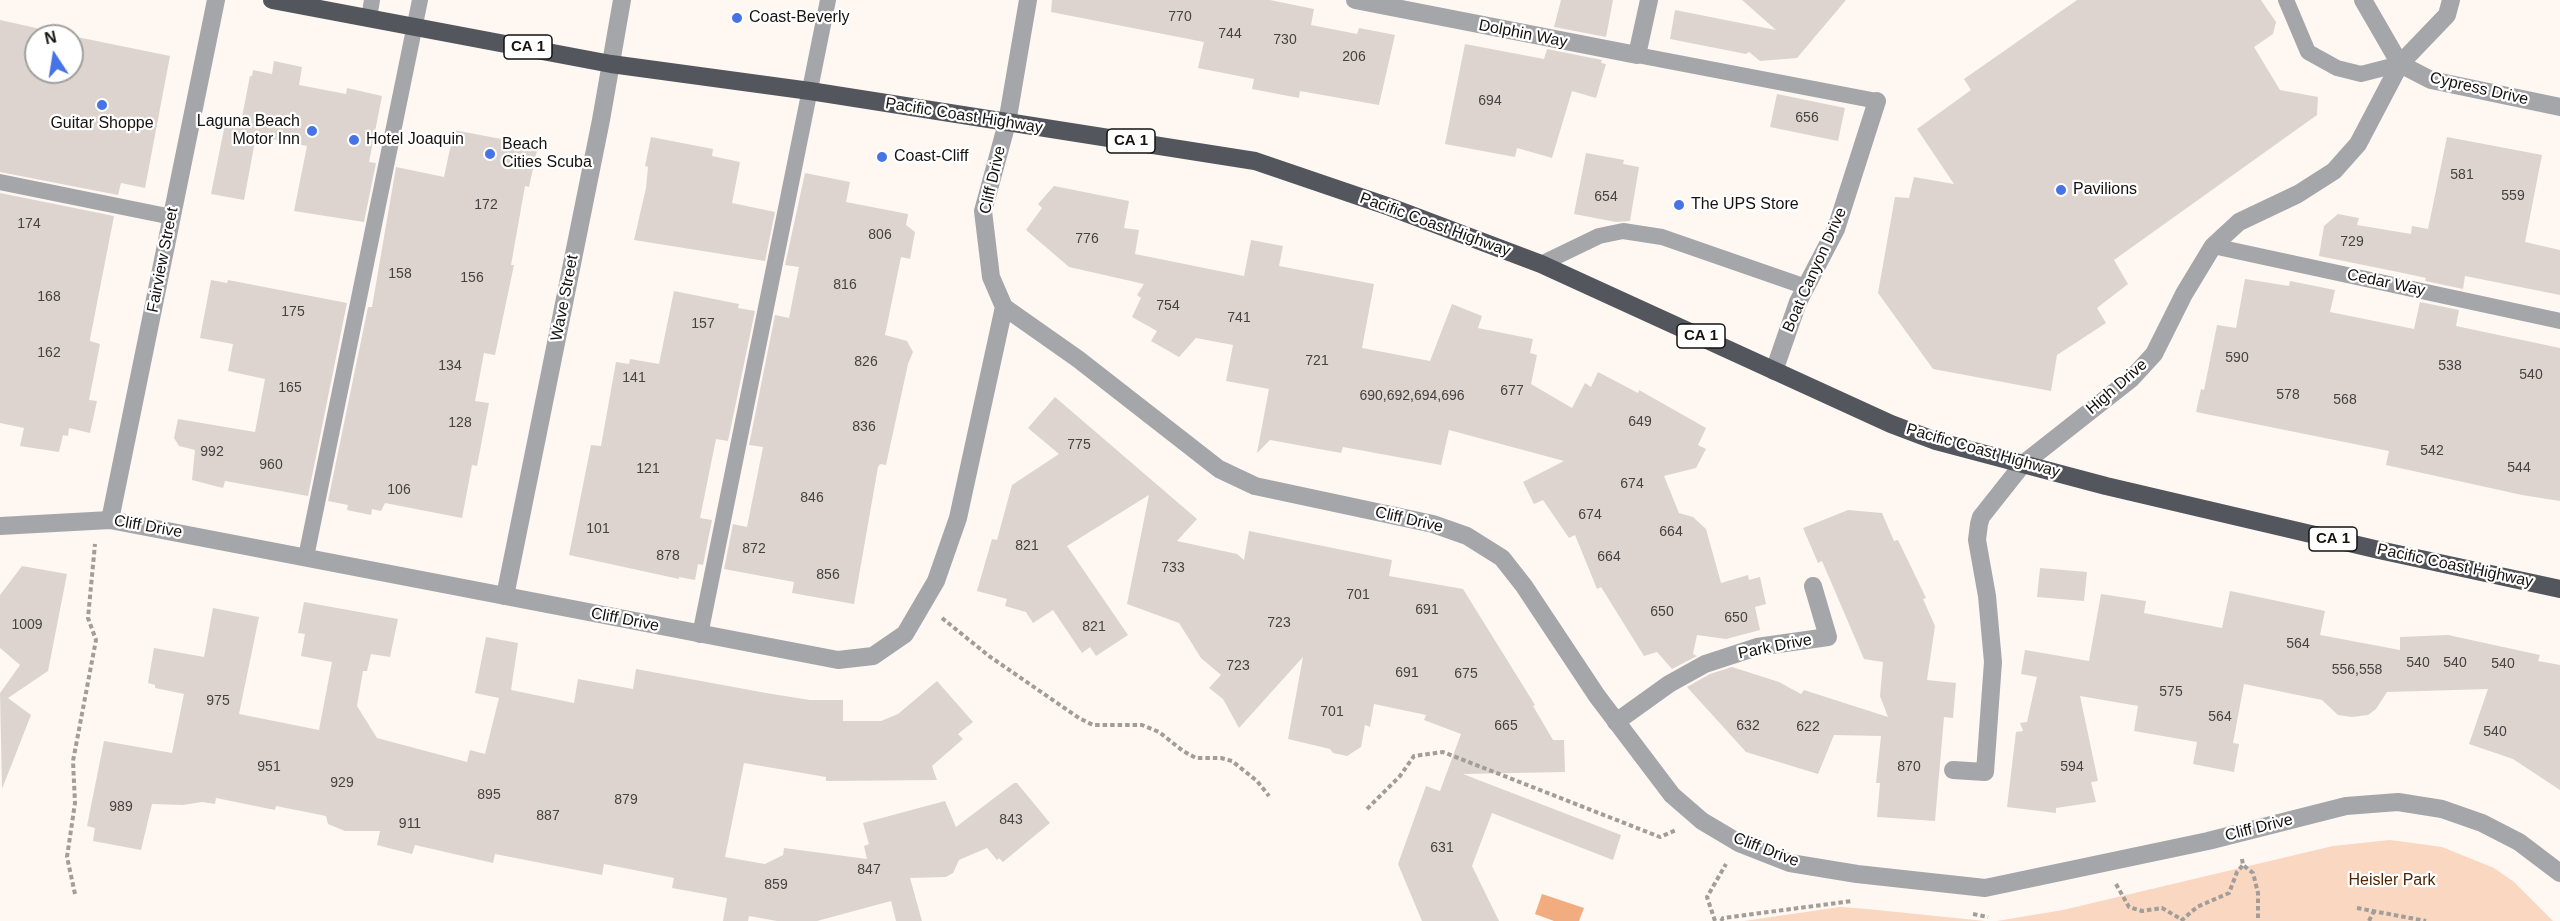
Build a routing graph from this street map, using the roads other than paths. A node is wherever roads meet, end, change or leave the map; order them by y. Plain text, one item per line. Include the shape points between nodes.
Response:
1 (216, 0) edge
2 (272, 0) edge
3 (420, 0) edge
4 (622, 0) edge
5 (828, 0) edge
6 (1028, 0) edge
7 (1355, 0) edge
8 (1649, 0) edge
9 (2286, 0) edge
10 (2363, 0) edge
11 (2451, 0) edge
12 (1441, 8) edge
13 (370, 9) edge
14 (416, 26) junction
15 (1637, 55) junction
16 (611, 64) junction
17 (2400, 64) junction
18 (810, 91) junction
19 (1877, 101) joint
20 (2560, 107) edge
21 (1007, 123) junction
22 (0, 182) edge
23 (172, 217) junction
24 (2213, 246) junction
25 (1541, 264) junction
26 (1806, 287) junction
27 (1004, 307) junction
28 (2560, 321) edge
29 (1774, 371) junction
30 (2023, 464) junction
31 (110, 520) junction
32 (0, 526) edge
33 (306, 557) junction
34 (1813, 586) dead end
35 (2560, 589) edge
36 (505, 596) junction
37 (700, 635) junction
38 (1616, 722) junction
39 (1953, 770) dead end
40 (2560, 873) edge

1 - 23 street, Fairview Street
2 - 13 highway, Pacific Coast Highway / CA 1
3 - 14 lane
4 - 16 street, Wave Street
5 - 18 lane
6 - 21 street, Cliff Drive
7 - 12 street, Dolphin Way
8 - 15 street
9 - 17 lane via 2308,52 2337,68 2361,74
10 - 17 street
11 - 17 street, High Drive via 2447,15
12 - 15 street, Dolphin Way
13 - 14 highway, Pacific Coast Highway / CA 1
14 - 16 highway, Pacific Coast Highway / CA 1
14 - 33 lane
15 - 19 lane
16 - 18 highway, Pacific Coast Highway / CA 1
16 - 36 street, Wave Street
17 - 20 street, Cypress Drive via 2431,80
17 - 24 street, High Drive via 2358,144 2334,171 2298,194 2239,222
18 - 21 highway, Pacific Coast Highway / CA 1
18 - 37 lane
19 - 26 street, Boat Canyon Drive via 1836,230
21 - 25 highway, Pacific Coast Highway / CA 1 via 1255,161
21 - 27 street, Cliff Drive via 983,211 991,277
22 - 23 lane
23 - 31 street, Fairview Street
24 - 28 lane, Cedar Way
24 - 30 street, High Drive via 2154,354 2131,379
25 - 26 lane via 1599,236 1623,231 1662,237
25 - 29 highway, Pacific Coast Highway / CA 1
26 - 29 street, Boat Canyon Drive
27 - 37 street, Cliff Drive via 958,518 936,581 905,634 873,656 838,660
27 - 38 street, Cliff Drive via 1078,359 1219,469 1255,486 1433,524 1467,536 1502,558
29 - 30 highway, Pacific Coast Highway / CA 1 via 1936,441
30 - 35 highway, Pacific Coast Highway / CA 1 via 2379,550
30 - 39 street, High Drive via 1981,517 1978,532 1993,662 1985,772
31 - 32 street, Cliff Drive
31 - 33 street, Cliff Drive
33 - 36 street, Cliff Drive
34 - 38 street, Park Drive via 1828,637 1757,647 1705,664
36 - 37 street, Cliff Drive
38 - 40 street, Cliff Drive via 1672,795 1702,821 1739,843 1790,863 1966,887 2013,884 2346,806 2398,802 2442,809 2482,823 2519,842

